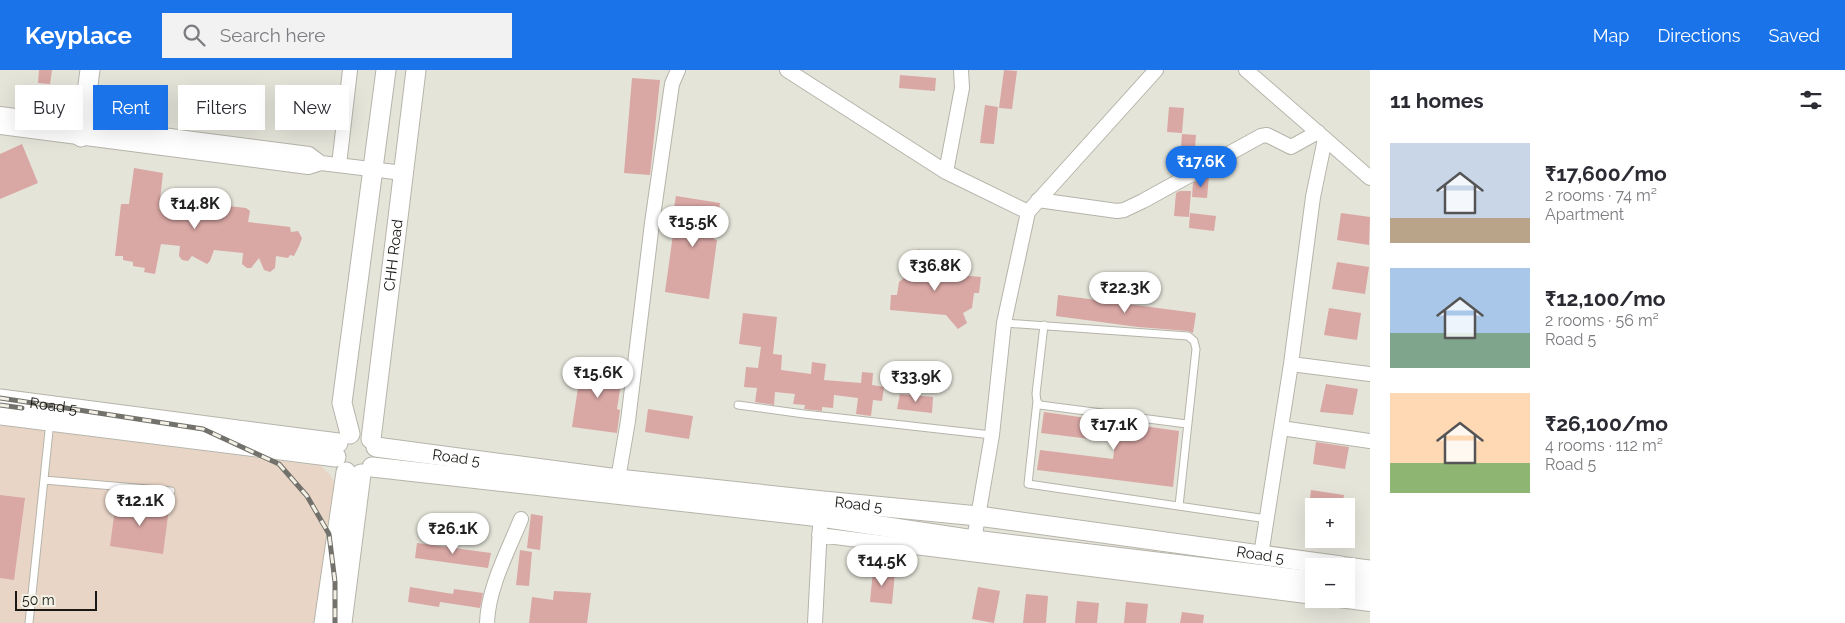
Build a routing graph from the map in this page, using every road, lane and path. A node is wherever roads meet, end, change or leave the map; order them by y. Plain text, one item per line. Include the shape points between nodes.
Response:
1 (90, 70) edge
2 (350, 70) edge
3 (386, 70) edge
4 (416, 70) edge
5 (678, 70) edge
6 (787, 70) edge
7 (961, 70) edge
8 (1156, 70) edge
9 (1246, 70) edge
10 (0, 114) edge
11 (0, 127) edge
12 (81, 131) junction
13 (1322, 135) junction
14 (339, 165) junction
15 (372, 169) junction
16 (946, 172) junction
17 (403, 173) junction
18 (1370, 178) edge
19 (1038, 200) junction
20 (1028, 212) junction
21 (1004, 323) junction
22 (1044, 326) junction
23 (1291, 364) junction
24 (1370, 374) edge
25 (0, 399) edge
26 (1037, 401) junction
27 (738, 405) dead end
28 (0, 415) edge
29 (50, 421) junction
30 (1187, 424) junction
31 (1281, 428) junction
32 (992, 435) junction
33 (1370, 441) edge
34 (374, 443) junction
35 (351, 458) junction
36 (618, 479) junction
37 (44, 480) junction
38 (171, 491) dead end
39 (1179, 506) junction
40 (978, 516) junction
41 (821, 518) junction
42 (521, 519) dead end
43 (1267, 519) junction
44 (974, 540) junction
45 (1261, 555) junction
46 (1305, 561) edge
47 (1355, 568) edge
48 (1370, 570) edge
49 (1305, 580) edge
50 (1355, 586) edge
51 (1370, 588) edge
52 (1305, 596) edge
53 (1355, 602) edge
54 (1370, 604) edge
55 (29, 623) edge
56 (324, 623) edge
57 (342, 623) edge
58 (487, 623) edge
59 (815, 623) edge

1 - 12 street
2 - 14 street
3 - 15 street
4 - 17 street, CHH Road
5 - 36 street via 672,84
6 - 16 street
7 - 16 street via 962,88
8 - 19 street
9 - 13 street
10 - 12 street
11 - 12 street
12 - 14 street via 309,154 321,163
13 - 18 street
13 - 19 street via 1291,147 1267,135 1260,136 1144,201 1120,211
13 - 23 street
14 - 15 street
15 - 17 street
15 - 35 street via 342,403
16 - 20 street
17 - 34 street, CHH Road
19 - 20 street
20 - 21 street
21 - 22 lane
21 - 32 street
22 - 26 lane
22 - 30 lane via 1188,336 1196,349
23 - 24 street
23 - 31 street
25 - 35 street, Road 5 via 226,428
26 - 30 lane via 1040,405
26 - 39 lane via 1028,484
27 - 32 lane
28 - 29 street, Road 5
29 - 35 street, Road 5
29 - 37 lane
30 - 39 lane
31 - 33 street
31 - 43 street
32 - 40 street
34 - 35 street, CHH Road via 377,454
34 - 35 street, Road 5 via 362,434
34 - 36 street, Road 5
35 - 41 street, Road 5
35 - 56 street
35 - 57 street
36 - 41 street, Road 5
37 - 38 lane
37 - 55 lane
39 - 43 lane
40 - 41 street, Road 5
40 - 44 street
40 - 45 street, Road 5
41 - 44 street, Road 5
41 - 52 street
41 - 59 street
42 - 58 street via 489,605
43 - 45 street
44 - 49 street, Road 5
45 - 46 street, Road 5
47 - 48 street
50 - 51 street
53 - 54 street

